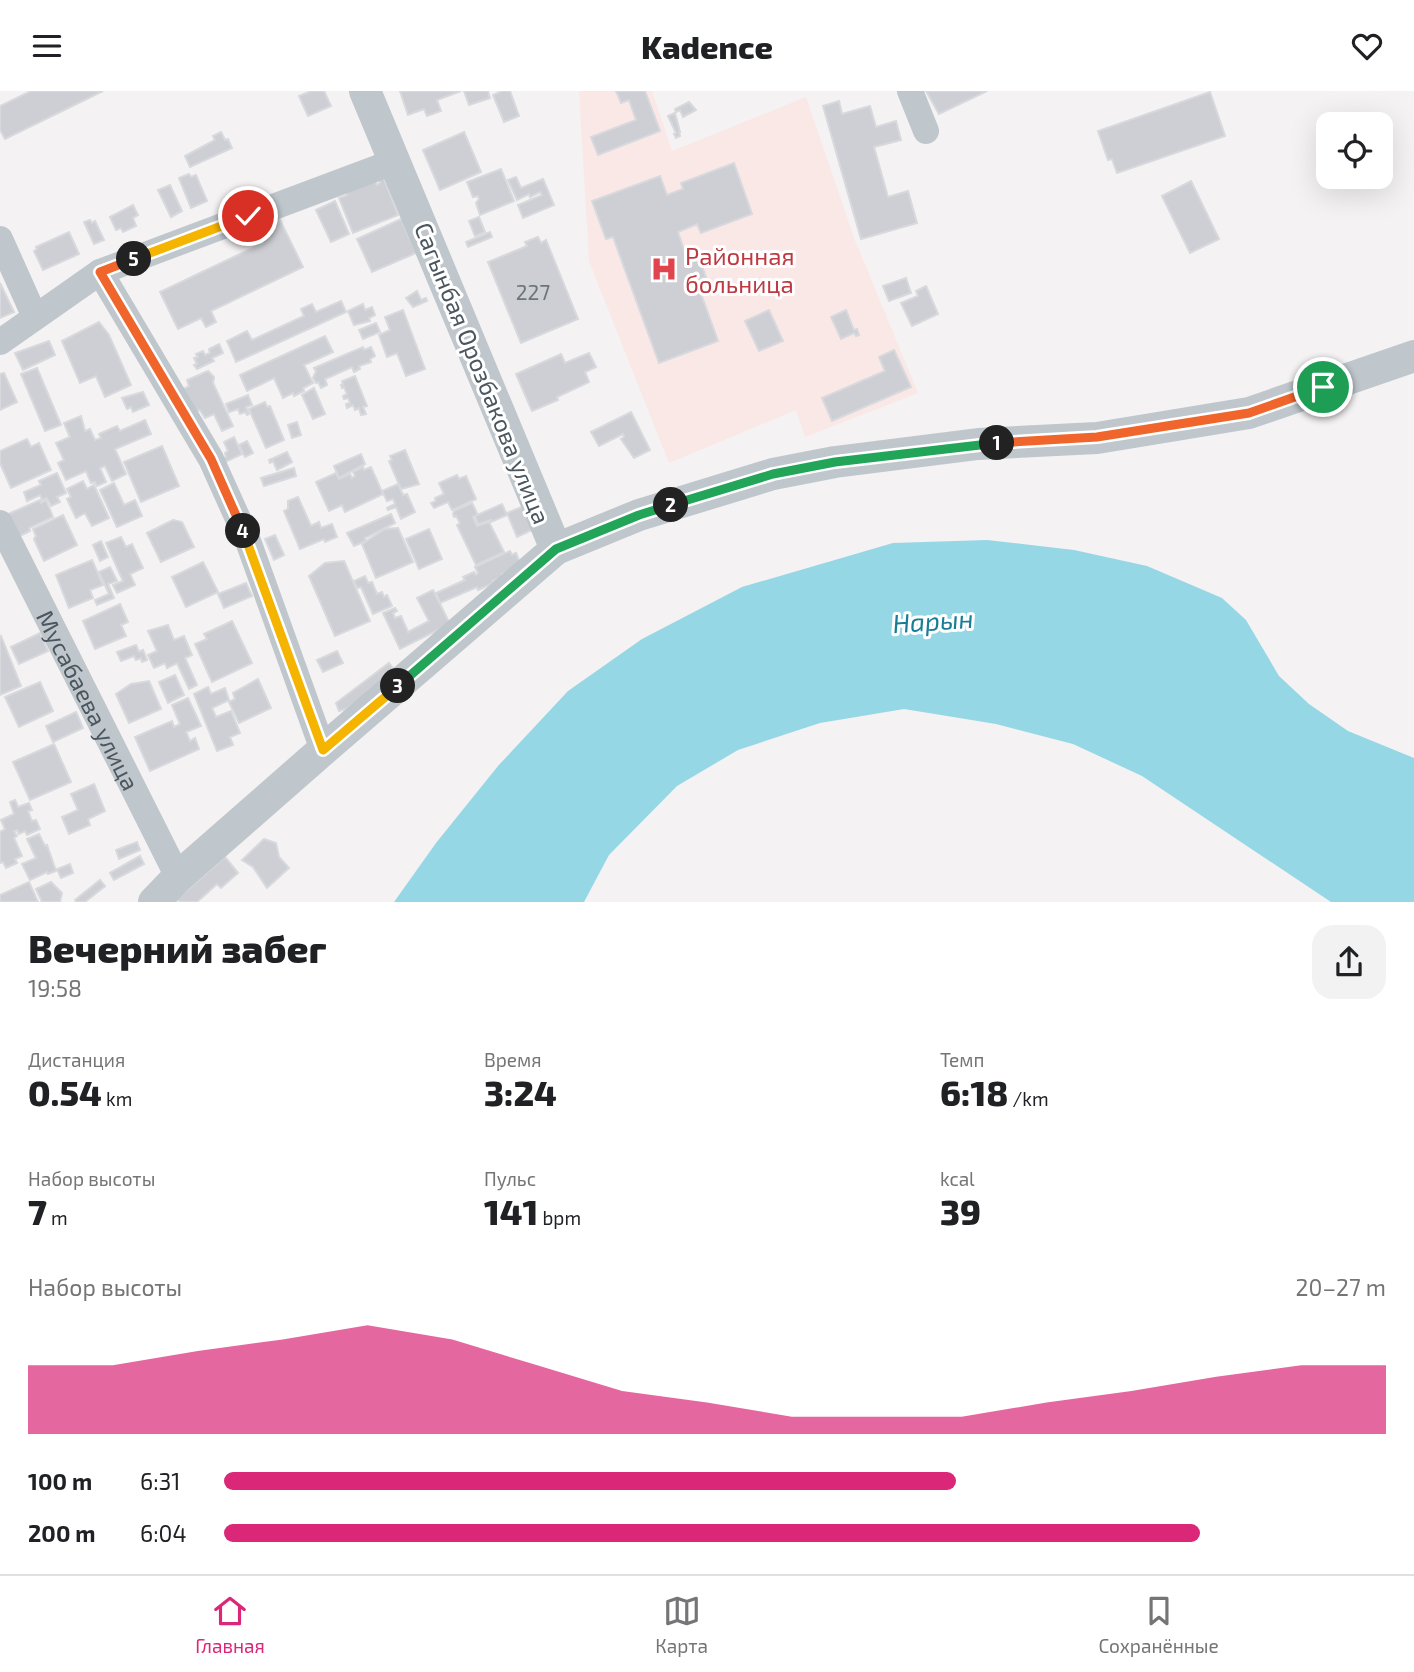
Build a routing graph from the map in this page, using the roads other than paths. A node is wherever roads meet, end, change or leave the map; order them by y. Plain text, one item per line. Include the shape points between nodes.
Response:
1 (365, 91) edge
2 (910, 91) edge
3 (926, 131) dead end
4 (396, 161) junction
5 (0, 239) edge
6 (100, 272) junction
7 (35, 317) junction
8 (0, 342) edge
9 (1414, 356) edge
10 (0, 523) edge
11 (556, 549) junction
12 (323, 750) junction
13 (178, 877) junction
14 (154, 902) edge

1 - 4 street, Сагынбая Орозбакова улица
2 - 3 street
4 - 6 street
4 - 11 street, Сагынбая Орозбакова улица
5 - 7 street
6 - 7 street
6 - 12 street via 211,459 248,541
7 - 8 street
9 - 11 street via 1249,413 1097,437 978,444 773,474 639,515
10 - 13 street, Мусабаева улица
11 - 12 street, Сагынбая Орозбакова улица
12 - 13 street, Сагынбая Орозбакова улица
13 - 14 street, Сагынбая Орозбакова улица

